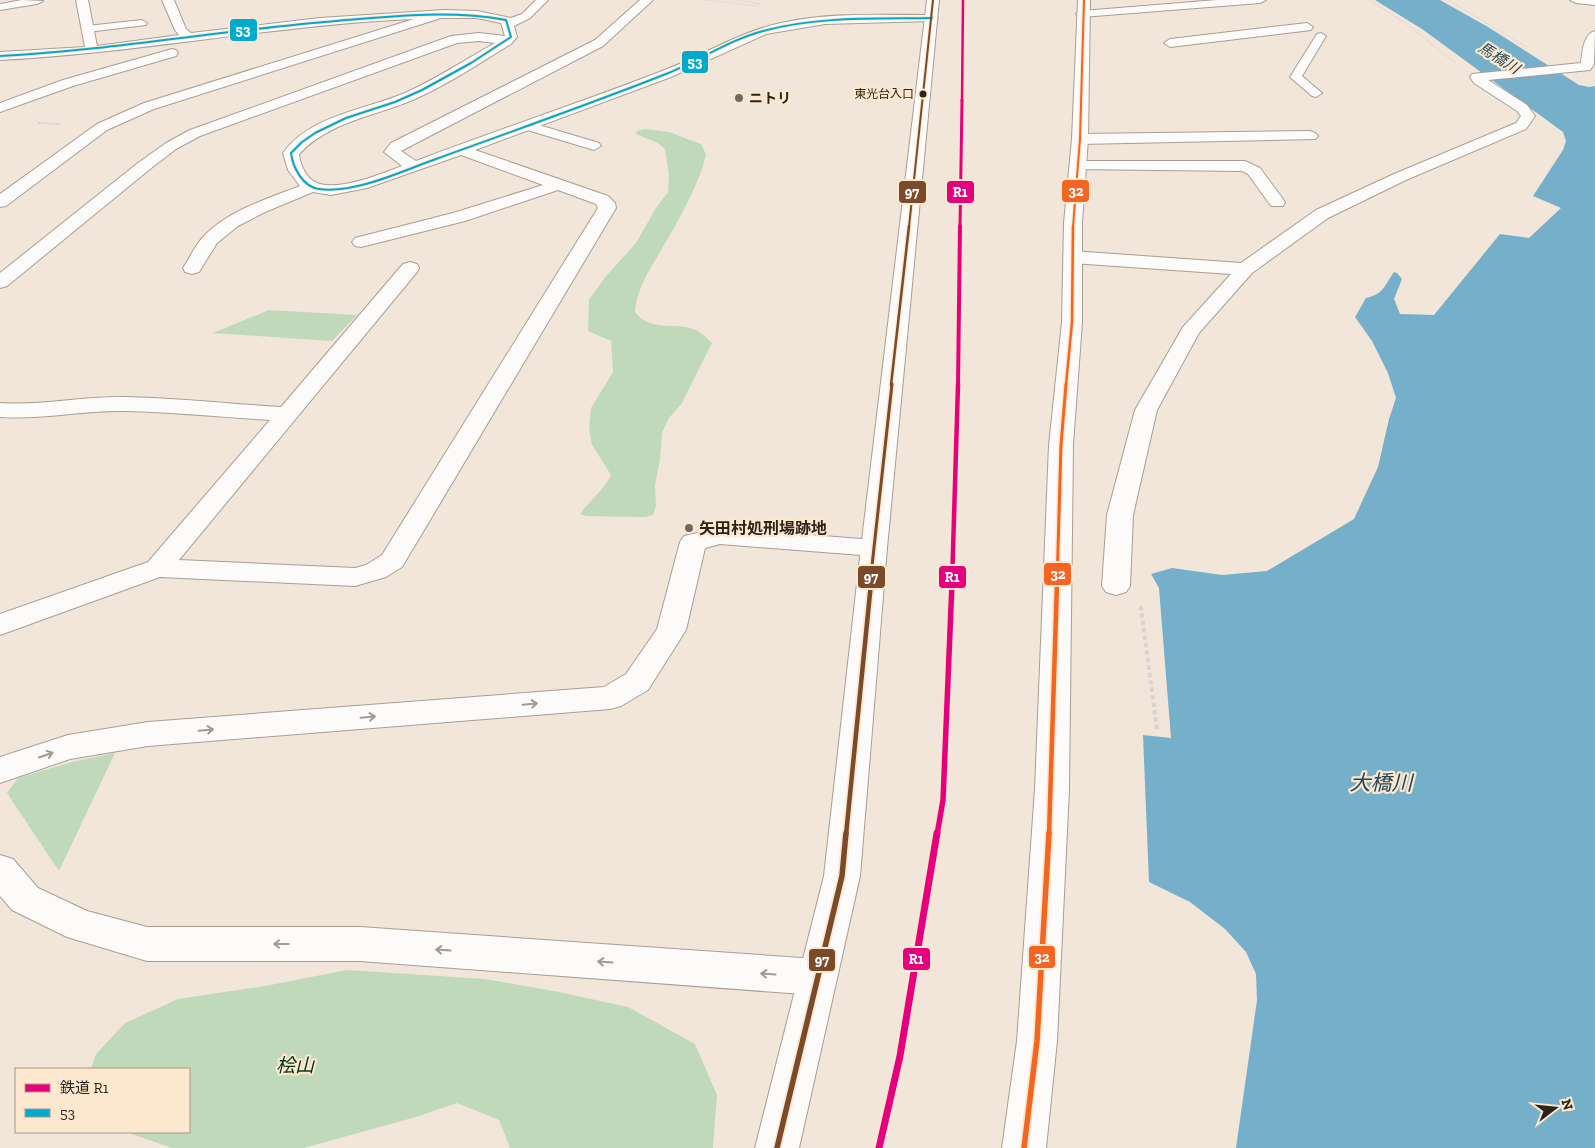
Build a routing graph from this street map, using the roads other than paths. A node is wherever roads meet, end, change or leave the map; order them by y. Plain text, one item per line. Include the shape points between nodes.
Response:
1 (82, 0) edge
2 (168, 0) edge
3 (542, 0) edge
4 (647, 0) edge
5 (1260, 0) edge
6 (1576, 0) edge
7 (37, 1) dead end
8 (1595, 2) edge
9 (470, 6) junction
10 (0, 7) edge
11 (1083, 7) edge
12 (774, 8) road end
13 (932, 9) edge
14 (137, 10) dead end
15 (830, 13) junction
16 (273, 15) junction
17 (1292, 16) dead end
18 (508, 24) junction
19 (1308, 27) junction
20 (87, 29) junction
21 (186, 35) junction
22 (1595, 35) edge
23 (1321, 36) joint
24 (507, 41) junction
25 (1170, 43) dead end
26 (92, 50) junction
27 (0, 56) edge
28 (1316, 93) dead end
29 (0, 108) edge
30 (529, 126) junction
31 (1310, 136) dead end
32 (1080, 139) junction
33 (594, 146) dead end
34 (460, 150) junction
35 (1078, 166) junction
36 (414, 167) junction
37 (558, 185) junction
38 (312, 187) junction
39 (0, 202) edge
40 (1277, 202) dead end
41 (361, 242) dead end
42 (1072, 258) junction
43 (192, 268) dead end
44 (410, 268) dead end
45 (1245, 269) junction
46 (0, 282) edge
47 (0, 410) edge
48 (287, 414) junction
49 (874, 548) junction
50 (158, 568) junction
51 (1116, 586) road end
52 (0, 625) edge
53 (0, 770) edge
54 (0, 870) edge
55 (816, 977) junction
56 (777, 1148) edge
57 (1024, 1148) edge

1 - 20 main road
2 - 21 main road
3 - 18 main road via 526,16
4 - 36 main road via 599,43 396,146 392,152
5 - 11 main road
6 - 8 main road
7 - 10 main road
9 - 16 main road via 434,3
9 - 18 main road via 498,14
9 - 39 main road via 149,106 102,127
11 - 32 main road
12 - 15 main road
13 - 15 main road
13 - 49 main road
14 - 20 lane via 144,28
15 - 30 main road via 742,38 680,68
16 - 21 main road
16 - 29 main road via 254,30 68,83
17 - 19 main road
18 - 24 main road via 511,36
19 - 23 main road
19 - 25 main road
20 - 26 main road
21 - 26 main road
22 - 45 main road via 1588,52 1588,66 1477,77 1522,108 1528,116 1521,126 1355,197 1289,236
23 - 28 lane via 1296,77
24 - 38 main road via 413,95 316,132 299,142 291,153 291,162
24 - 46 main road via 479,37 446,42 195,133 144,166
26 - 27 main road
30 - 33 lane
30 - 34 main road
31 - 32 main road
32 - 35 main road
34 - 36 main road
34 - 37 main road
35 - 40 main road via 1245,166 1254,171
35 - 42 main road
36 - 38 main road via 350,186
37 - 41 main road via 459,217
37 - 50 main road via 602,200 607,203 607,208 392,561 376,571 355,577
38 - 43 main road via 224,228 210,240 200,261
42 - 45 main road
42 - 57 main road via 1072,322 1061,445 1052,789 1036,1041
44 - 48 main road
45 - 51 main road via 1190,331 1146,410 1120,515
47 - 48 main road via 28,412 125,404
48 - 50 main road
53 -> 49 main road via 68,747 148,734 610,698 637,682 671,630 693,542 720,536
49 - 55 main road via 842,876
50 - 52 main road
55 -> 54 main road via 360,944 147,944 80,925 25,898
55 - 56 main road

